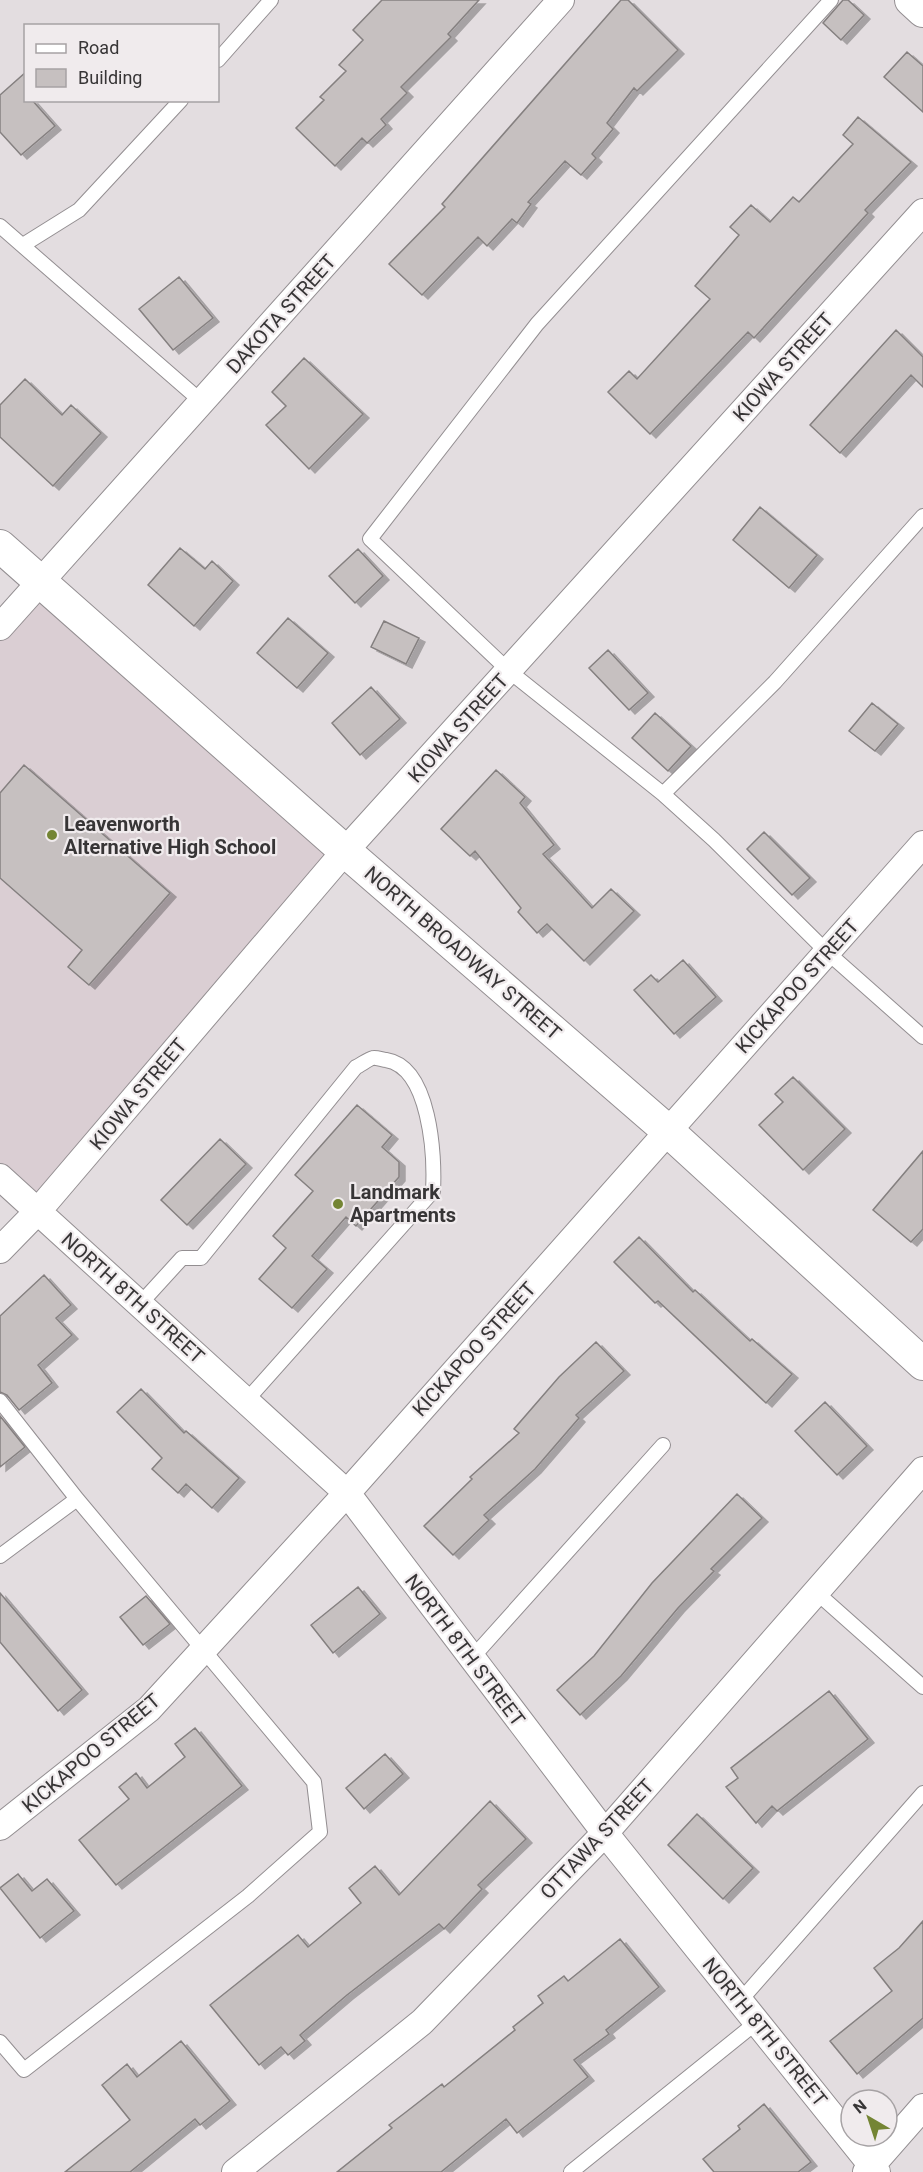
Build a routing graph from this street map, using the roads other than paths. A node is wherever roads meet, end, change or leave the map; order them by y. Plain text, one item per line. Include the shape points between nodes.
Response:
1 (271, 0) edge
2 (561, 0) edge
3 (831, 0) edge
4 (910, 0) edge
5 (923, 11) edge
6 (219, 59) edge
7 (179, 102) edge
8 (923, 212) edge
9 (0, 226) edge
10 (23, 245) junction
11 (202, 402) junction
12 (923, 516) edge
13 (0, 546) edge
14 (41, 582) junction
15 (0, 627) edge
16 (509, 672) junction
17 (663, 794) junction
18 (923, 844) edge
19 (345, 851) junction
20 (827, 952) junction
21 (923, 1036) edge
22 (668, 1131) junction
23 (0, 1177) edge
24 (38, 1211) junction
25 (0, 1250) edge
26 (140, 1304) junction
27 (923, 1364) edge
28 (0, 1401) edge
29 (246, 1401) junction
30 (663, 1445) dead end
31 (923, 1470) edge
32 (347, 1493) junction
33 (77, 1499) junction
34 (0, 1556) edge
35 (816, 1592) junction
36 (204, 1650) junction
37 (472, 1658) junction
38 (923, 1687) edge
39 (923, 1793) edge
40 (0, 1827) edge
41 (605, 1833) junction
42 (740, 2001) junction
43 (757, 2022) junction
44 (0, 2042) edge
45 (923, 2107) edge
46 (872, 2170) edge
47 (235, 2172) edge
48 (571, 2172) edge

1 - 6 lane
2 - 11 street, DAKOTA STREET
3 - 16 lane via 537,324 370,539
4 - 5 street
7 - 10 lane via 79,210
8 - 16 street, KIOWA STREET
9 - 10 lane
10 - 11 lane
11 - 14 street, DAKOTA STREET
12 - 17 lane via 775,682
13 - 14 street, NORTH BROADWAY STREET
14 - 15 street, DAKOTA STREET
14 - 19 street, NORTH BROADWAY STREET
16 - 17 lane
16 - 19 street, KIOWA STREET
17 - 20 lane
18 - 20 street, KICKAPOO STREET
19 - 22 street, NORTH BROADWAY STREET
19 - 24 street, KIOWA STREET
20 - 21 lane
20 - 22 street, KICKAPOO STREET
22 - 27 street, NORTH BROADWAY STREET
22 - 32 street, KICKAPOO STREET
23 - 24 street, NORTH 8TH STREET
24 - 25 street, KIOWA STREET
24 - 26 street, NORTH 8TH STREET
26 - 29 street, NORTH 8TH STREET
26 - 29 lane via 182,1258 201,1258 356,1067 372,1058 397,1062 422,1091 434,1168 433,1191
28 - 33 lane
29 - 32 street, NORTH 8TH STREET
30 - 37 lane
31 - 35 street, OTTAWA STREET
32 - 36 street, KICKAPOO STREET
32 - 37 street, NORTH 8TH STREET
33 - 34 lane
33 - 36 lane
35 - 38 lane
35 - 41 street, OTTAWA STREET
36 - 40 street, KICKAPOO STREET via 149,1709
36 - 44 lane via 314,1782 320,1832 248,1896 24,2070
37 - 41 street, NORTH 8TH STREET
39 - 42 lane
41 - 42 street, NORTH 8TH STREET
41 - 47 street, OTTAWA STREET via 422,2022
42 - 43 street, NORTH 8TH STREET
43 - 46 street, NORTH 8TH STREET
43 - 48 lane
45 - 46 street

